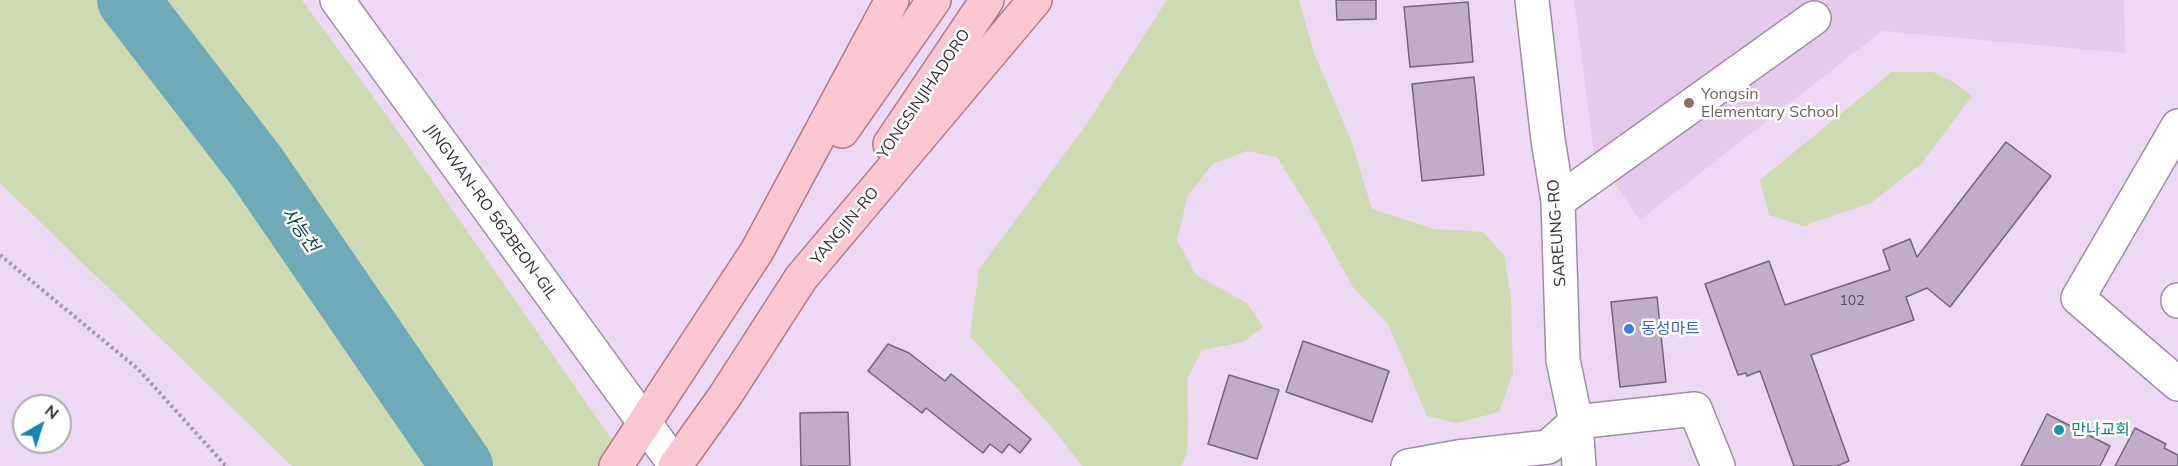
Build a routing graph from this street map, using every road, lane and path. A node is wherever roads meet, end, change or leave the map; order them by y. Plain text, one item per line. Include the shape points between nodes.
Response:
1 (337, 0) edge
2 (892, 0) edge
3 (934, 0) edge
4 (987, 0) edge
5 (1035, 0) edge
6 (1532, 0) edge
7 (1814, 18) dead end
8 (2178, 126) edge
9 (1557, 201) junction
10 (757, 251) junction
11 (0, 255) edge
12 (801, 278) junction
13 (2178, 384) edge
14 (1576, 422) junction
15 (631, 444) edge
16 (1457, 462) edge
17 (226, 466) edge
18 (675, 466) edge
19 (1408, 466) edge
20 (1579, 466) edge
21 (1718, 466) edge

1 - 15 street, JINGWAN-RO 562BEON-GIL
2 - 10 main road
3 - 10 main road
4 - 12 main road, YONGSINJIHADORO
5 - 12 main road, YANGJIN-RO
6 - 9 street, SAREUNG-RO
7 - 9 street
8 - 13 street via 2078,298
9 - 14 street, SAREUNG-RO via 1563,360
10 - 15 main road
11 - 17 path via 138,369
12 - 18 main road, YANGJIN-RO
14 - 16 street via 1548,447
14 - 20 street, SAREUNG-RO
14 - 21 street via 1695,409
15 - 18 street, JINGWAN-RO 562BEON-GIL
16 - 19 street

